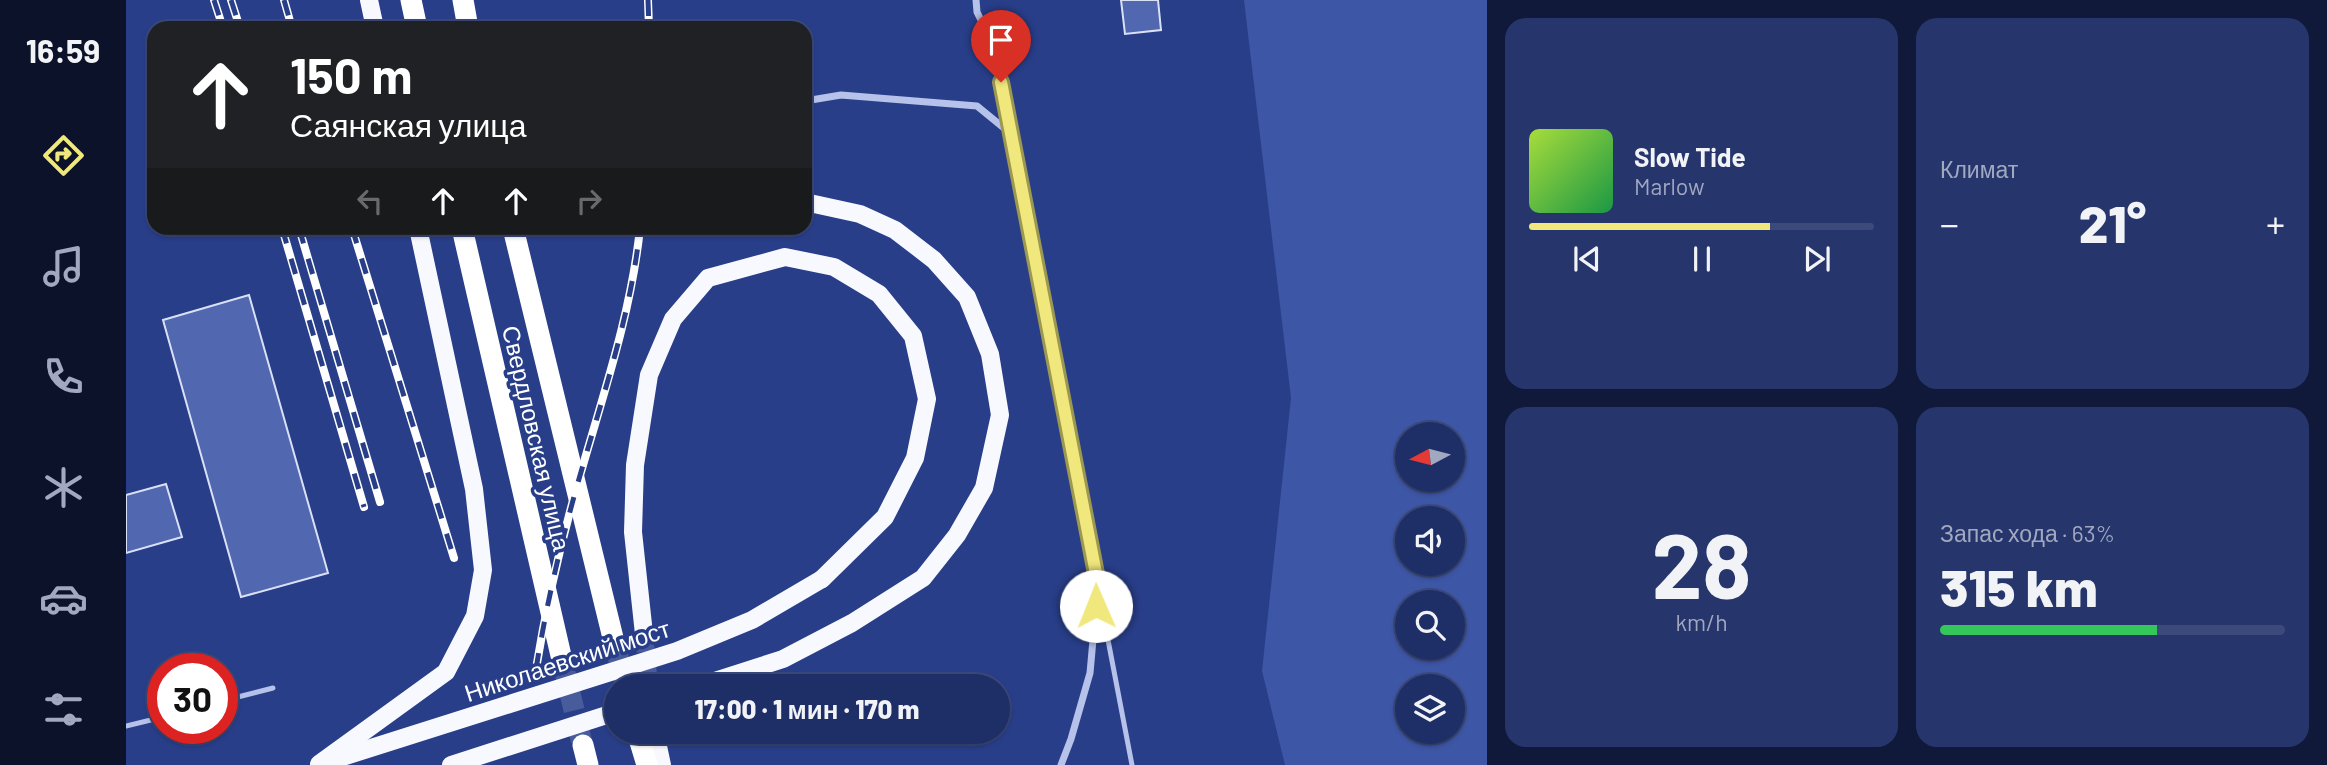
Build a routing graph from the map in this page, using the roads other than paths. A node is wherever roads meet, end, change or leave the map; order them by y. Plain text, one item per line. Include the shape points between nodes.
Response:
1 (369, 0) edge
2 (411, 0) edge
3 (976, 0) edge
4 (374, 21) edge
5 (416, 21) edge
6 (812, 100) edge
7 (1011, 133) junction
8 (812, 204) edge
9 (420, 235) edge
10 (465, 235) edge
11 (515, 235) edge
12 (1098, 584) junction
13 (644, 634) tunnel mouth
14 (614, 642) tunnel mouth
15 (562, 660) tunnel mouth
16 (736, 674) edge
17 (273, 688) dead end
18 (238, 697) edge
19 (604, 716) edge
20 (147, 720) edge
21 (126, 726) edge
22 (641, 744) edge
23 (658, 744) edge
24 (318, 765) edge
25 (452, 765) edge
26 (647, 765) edge
27 (662, 765) edge
28 (1061, 765) edge
29 (1132, 765) edge

1 - 4 main road
2 - 5 highway
3 - 7 street via 977,12 998,55
6 - 7 street via 841,96 976,107
7 - 12 street
8 - 16 main road via 860,214 895,230 934,260 967,297 990,354 1000,415 984,488 957,535 923,578 783,659
9 - 24 main road, bridge via 474,489 483,570 475,616 446,672
10 - 15 highway, Свердловская улица
11 - 14 highway, Свердловская улица
12 - 28 street via 1090,674
12 - 29 lane
13 - 24 main road, Николаевский мост, bridge via 634,532 635,465 649,375 673,319 708,278 785,257 834,267 879,295 913,336 927,399 915,458 885,517 822,579 752,620 677,651
17 - 18 lane
19 - 25 main road, bridge
20 - 21 lane
22 - 26 highway
23 - 27 main road

